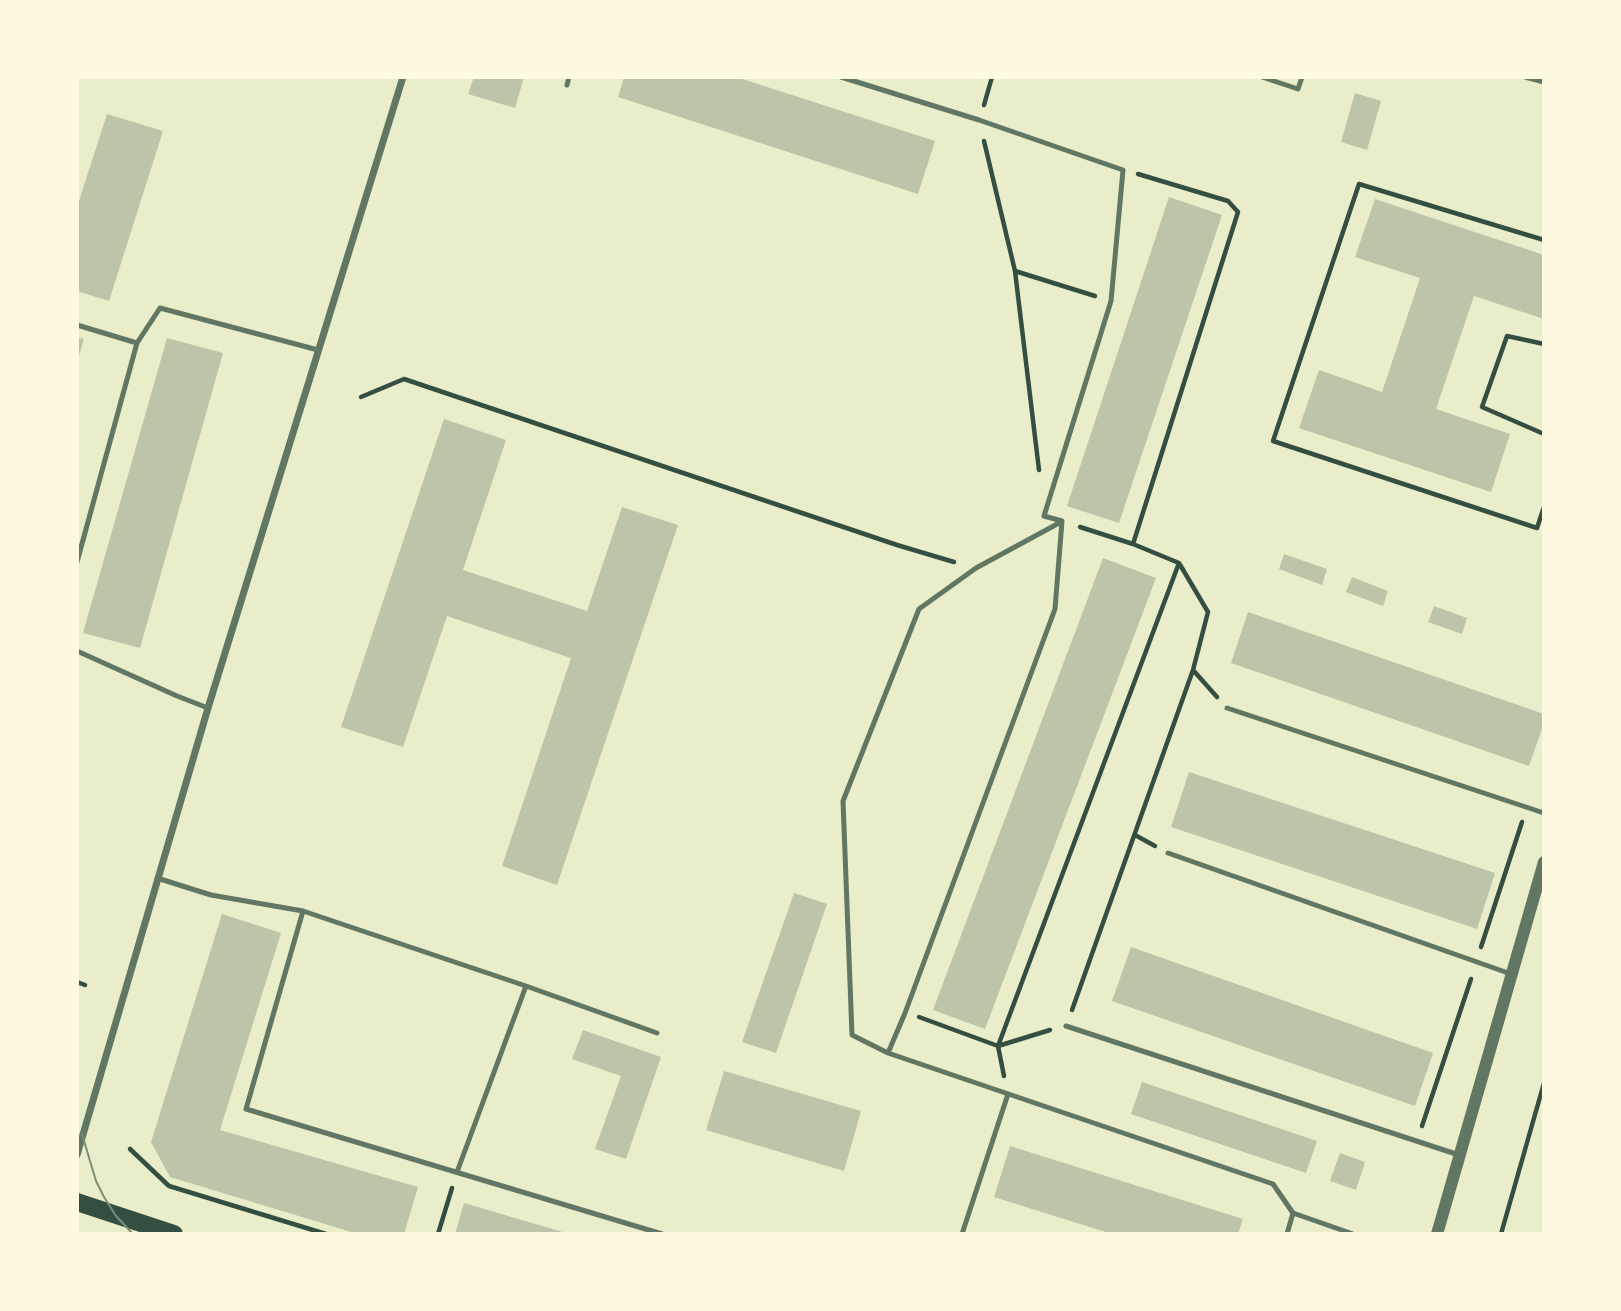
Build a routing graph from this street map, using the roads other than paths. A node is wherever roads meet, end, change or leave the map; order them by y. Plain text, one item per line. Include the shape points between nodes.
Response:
1 (403, 77) edge
2 (569, 77) edge
3 (841, 77) edge
4 (1262, 77) edge
5 (1302, 77) edge
6 (1525, 77) edge
7 (1544, 82) edge
8 (567, 85) dead end
9 (77, 325) edge
10 (137, 343) junction
11 (318, 350) junction
12 (1062, 521) junction
13 (77, 562) edge
14 (77, 651) edge
15 (208, 708) junction
16 (1227, 708) road end
17 (1544, 813) edge
18 (1168, 853) dead end
19 (1544, 862) edge
20 (157, 878) junction
21 (303, 911) junction
22 (1511, 974) junction
23 (526, 986) junction
24 (1066, 1026) road end
25 (657, 1033) dead end
26 (888, 1053) junction
27 (1008, 1094) junction
28 (77, 1155) edge
29 (1459, 1155) junction
30 (457, 1172) junction
31 (77, 1202) edge
32 (1293, 1213) junction
33 (174, 1234) edge
34 (662, 1234) edge
35 (962, 1234) edge
36 (1287, 1234) edge
37 (1353, 1234) edge
38 (1437, 1234) edge

1 - 11 street
2 - 8 lane
3 - 12 lane via 1123,170 1111,301 1044,516
4 - 5 lane via 1298,89
6 - 7 lane
9 - 10 lane
10 - 11 lane via 160,308
10 - 13 lane
11 - 15 street
12 - 26 lane via 1055,609
12 - 26 lane via 976,568 919,609 844,801 852,1035
14 - 15 lane
15 - 20 street
16 - 17 lane
18 - 22 lane
19 - 22 street
20 - 21 lane via 211,895
20 - 28 street
21 - 23 lane
21 - 30 lane via 246,1109
22 - 29 street
23 - 25 lane
23 - 30 lane
24 - 29 lane
26 - 27 lane
27 - 32 lane via 1273,1184
27 - 35 lane
29 - 38 street
30 - 34 lane
31 - 33 main road
32 - 36 lane
32 - 37 lane

